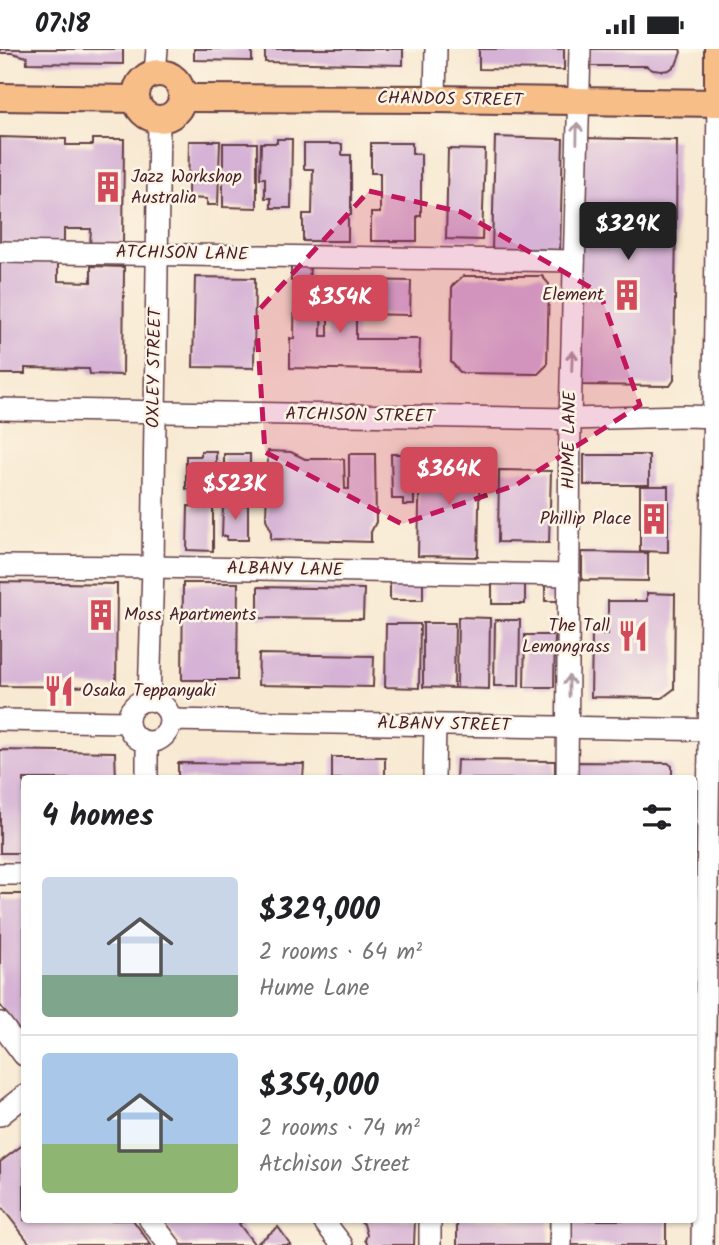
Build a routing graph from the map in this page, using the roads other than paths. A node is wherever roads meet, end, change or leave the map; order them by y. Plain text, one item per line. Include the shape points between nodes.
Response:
1 (436, 49) edge
2 (580, 49) edge
3 (718, 49) edge
4 (156, 61) edge
5 (0, 97) edge
6 (135, 99) junction
7 (182, 99) junction
8 (435, 99) junction
9 (578, 102) junction
10 (718, 103) edge
11 (159, 120) junction
12 (0, 252) edge
13 (156, 254) junction
14 (574, 261) junction
15 (0, 409) edge
16 (155, 413) junction
17 (716, 417) edge
18 (570, 419) junction
19 (0, 566) edge
20 (153, 567) junction
21 (569, 575) junction
22 (149, 700) junction
23 (0, 720) edge
24 (170, 720) junction
25 (127, 722) junction
26 (435, 725) junction
27 (569, 726) junction
28 (713, 729) edge
29 (147, 742) junction
30 (147, 775) edge
31 (435, 775) edge
32 (567, 775) edge
33 (0, 874) edge
34 (21, 874) edge
35 (0, 1023) edge
36 (21, 1051) edge
37 (711, 1053) edge
38 (21, 1098) edge
39 (0, 1115) edge
40 (152, 1223) edge
41 (325, 1223) edge
42 (430, 1223) edge
43 (561, 1223) edge
44 (169, 1245) edge
45 (342, 1245) edge
46 (430, 1245) edge
47 (561, 1245) edge
48 (702, 1245) edge

1 - 8 street
2 - 9 street, HUME LANE
3 - 10 main road
4 - 6 main road via 138,85
4 - 7 main road via 179,85
5 - 6 main road
6 - 11 main road via 141,111
7 - 8 main road, CHANDOS STREET
7 - 11 main road via 177,111
8 - 9 main road, CHANDOS STREET
9 - 10 main road, CHANDOS STREET
14 -> 9 street, HUME LANE
10 - 17 street
11 - 13 street, OXLEY STREET
12 - 13 street, ATCHISON LANE
13 - 14 street, ATCHISON LANE
13 - 16 street, OXLEY STREET
18 -> 14 street, HUME LANE
15 - 16 street, ATCHISON STREET
16 - 18 street, ATCHISON STREET
16 - 20 street, OXLEY STREET
17 - 18 street, ATCHISON STREET
17 - 28 street
18 - 21 street, HUME LANE
19 - 20 street, ALBANY LANE
20 - 21 street, ALBANY LANE
20 - 22 street, OXLEY STREET
27 -> 21 street, HUME LANE
22 - 24 street via 163,706
22 - 25 street via 133,706
23 - 25 street
24 - 26 street, ALBANY STREET
24 - 29 street via 163,736
25 - 29 street via 133,736
26 - 27 street, ALBANY STREET
26 - 31 street
27 - 28 street, ALBANY STREET
27 - 32 street, HUME LANE
28 - 37 street
29 - 30 street
33 - 34 street
35 - 36 street
37 - 48 street
38 - 39 street
40 - 44 street
41 - 45 street
42 - 46 street
43 - 47 street

